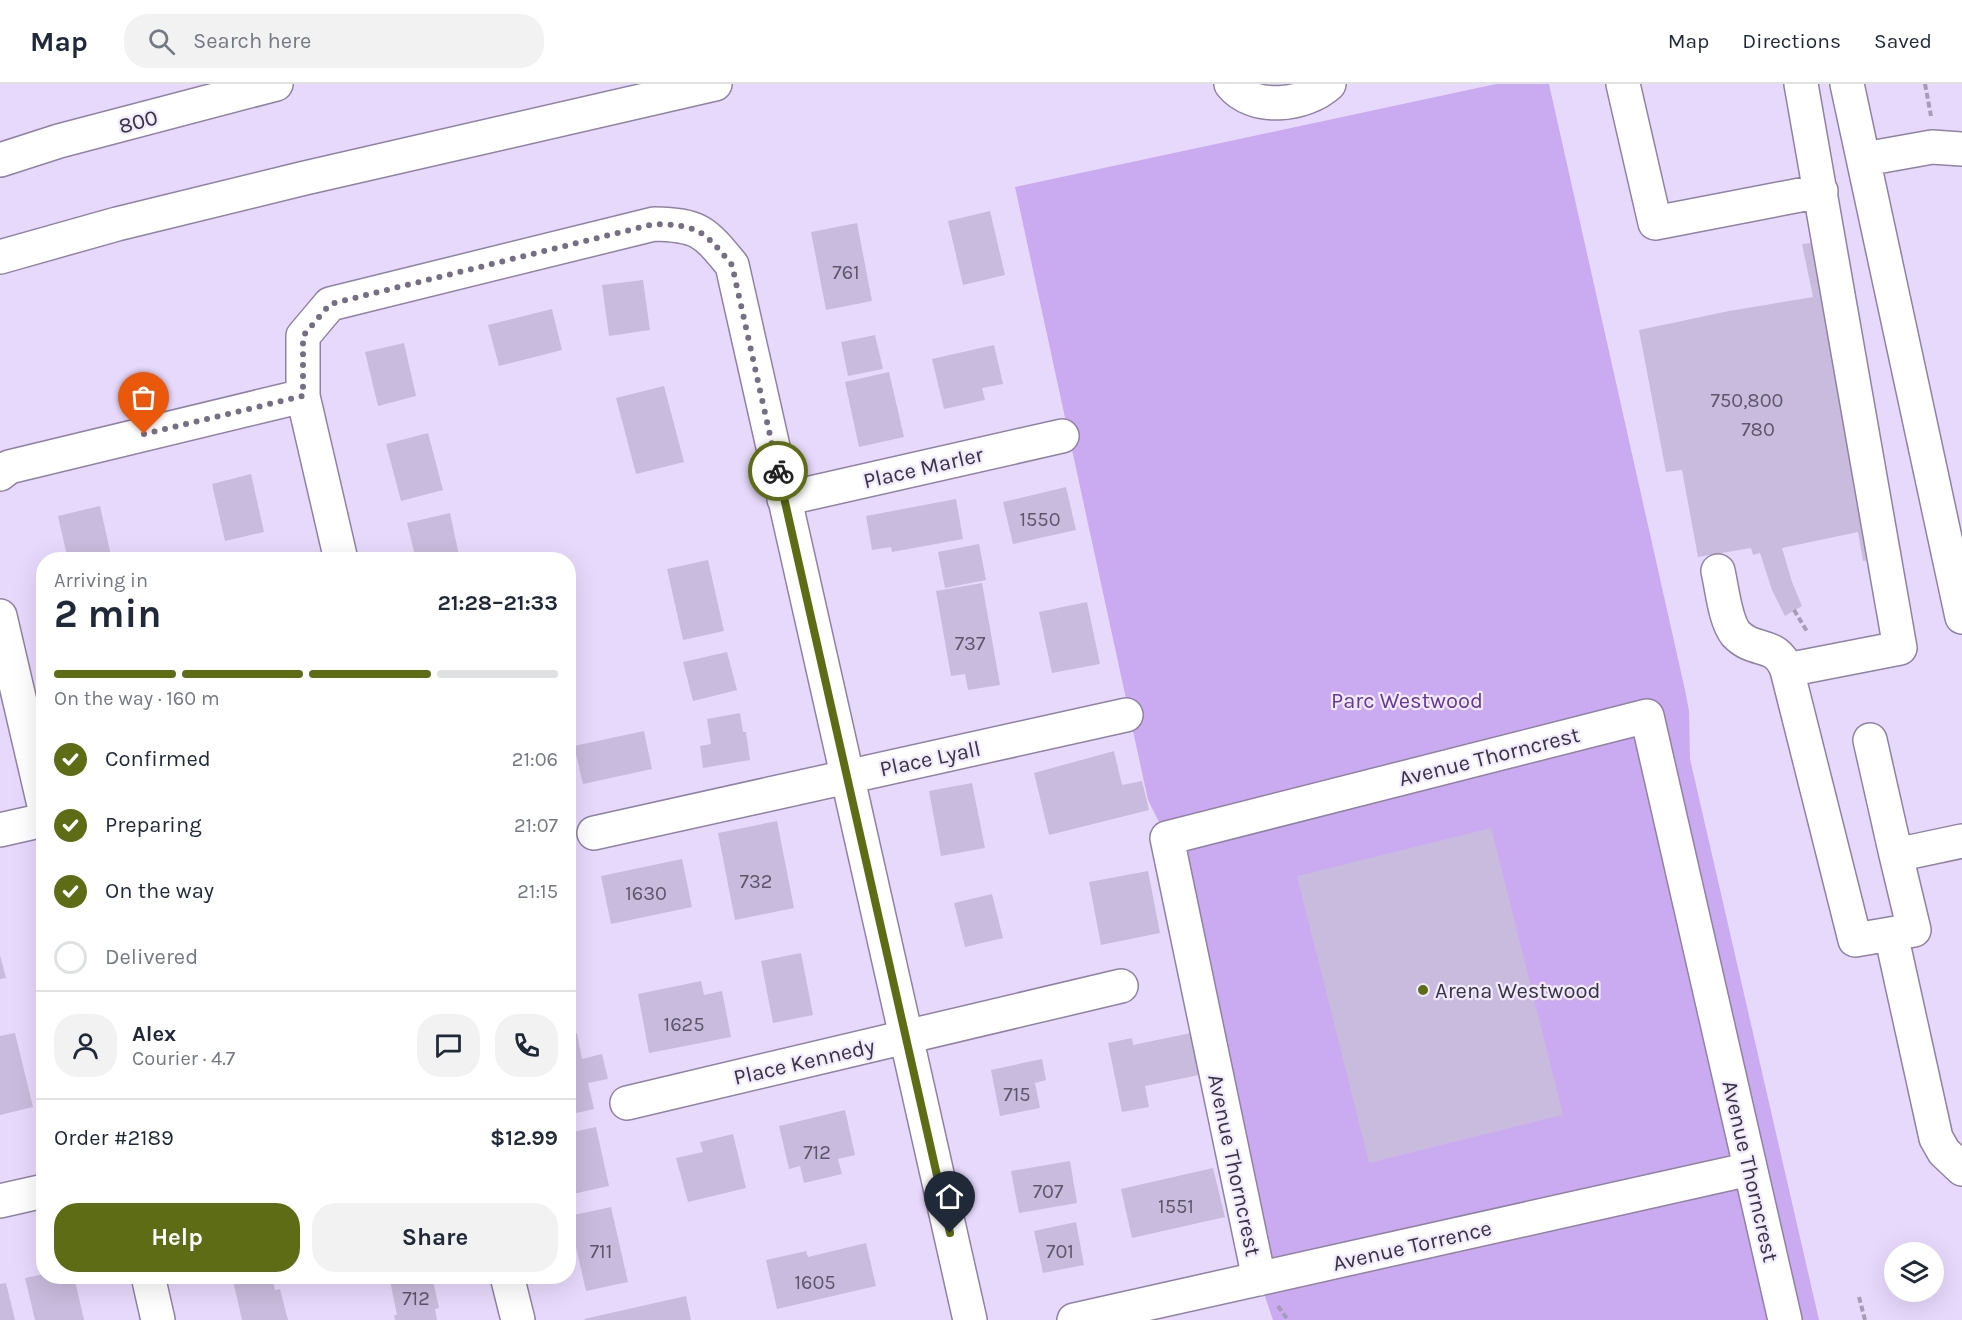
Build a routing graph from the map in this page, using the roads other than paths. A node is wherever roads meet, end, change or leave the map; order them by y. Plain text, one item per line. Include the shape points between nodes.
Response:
1 (276, 84) edge
2 (715, 84) edge
3 (1231, 84) edge
4 (1259, 84) edge
5 (1623, 84) edge
6 (1801, 84) edge
7 (1847, 84) edge
8 (1316, 91) edge
9 (1962, 150) edge
10 (1865, 159) junction
11 (0, 160) edge
12 (1821, 191) junction
13 (0, 257) edge
14 (303, 396) junction
15 (1062, 436) dead end
16 (0, 474) edge
17 (784, 499) junction
18 (338, 552) edge
19 (1718, 571) dead end
20 (0, 616) edge
21 (1962, 617) edge
22 (1787, 670) junction
23 (1126, 715) dead end
24 (1870, 740) dead end
25 (36, 771) edge
26 (847, 777) junction
27 (36, 822) edge
28 (0, 830) edge
29 (594, 833) dead end
30 (1962, 841) edge
31 (1896, 855) junction
32 (1891, 934) junction
33 (1121, 986) dead end
34 (906, 1037) junction
35 (627, 1103) dead end
36 (1750, 1169) junction
37 (1962, 1169) edge
38 (36, 1193) edge
39 (0, 1201) edge
40 (1259, 1279) junction
41 (150, 1284) edge
42 (509, 1284) edge
43 (158, 1320) edge
44 (518, 1320) edge
45 (969, 1320) edge
46 (1074, 1320) edge
47 (1785, 1320) edge

1 - 11 street, 800
2 - 13 street via 294,180
3 - 8 street via 1250,98 1269,102 1287,102
4 - 8 street via 1287,99
5 - 12 street via 1654,223
6 - 12 street
7 - 10 street
9 - 10 street via 1932,147
10 - 21 street
12 - 22 street via 1900,648
14 - 16 street via 9,467
14 - 17 street via 303,336 330,304 654,224 674,224 699,230 732,265
14 - 18 street
15 - 17 street, Place Marler
17 - 26 street
19 - 22 street via 1735,633 1744,641 1775,651
20 - 25 street
22 - 32 street via 1855,940
23 - 26 street, Place Lyall
24 - 31 street
26 - 29 street, Place Lyall
26 - 34 street
27 - 28 street
30 - 31 street
31 - 32 street via 1914,930
32 - 37 street via 1936,1138
33 - 34 street, Place Kennedy
34 - 35 street, Place Kennedy
34 - 45 street
36 - 40 street, Avenue Torrence
36 - 40 street, Avenue Thorncrest via 1647,716 1167,838
36 - 47 street, Avenue Thorncrest
38 - 39 street
40 - 46 street, Avenue Torrence
41 - 43 street
42 - 44 street

